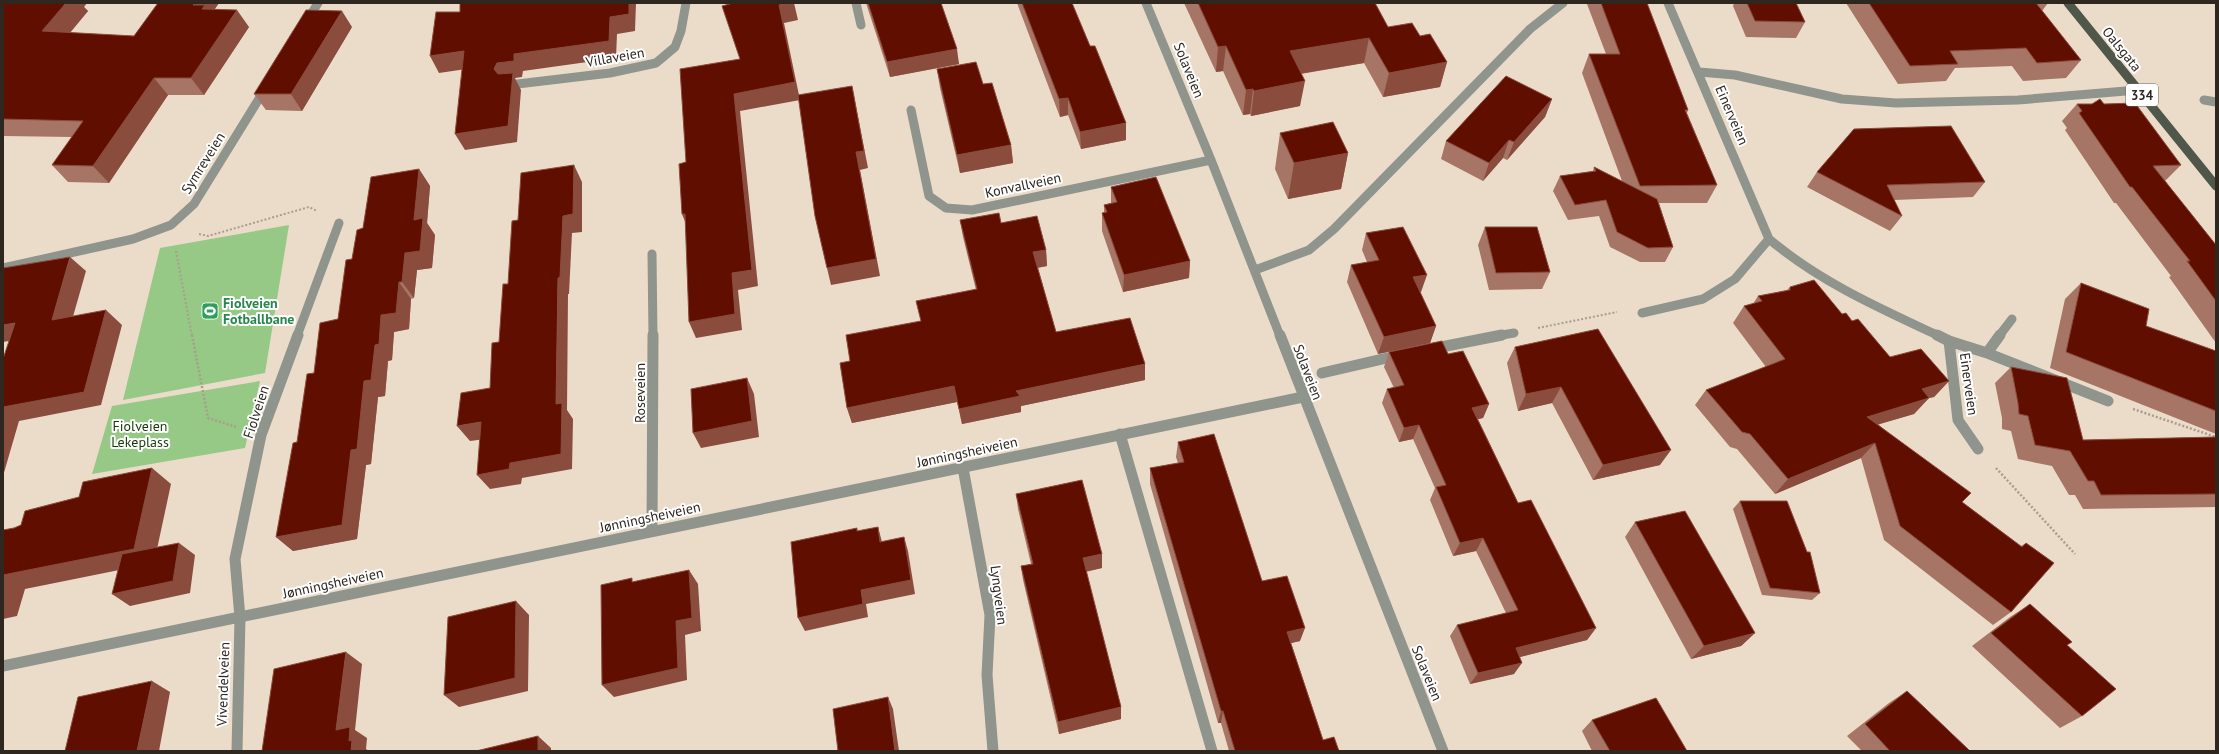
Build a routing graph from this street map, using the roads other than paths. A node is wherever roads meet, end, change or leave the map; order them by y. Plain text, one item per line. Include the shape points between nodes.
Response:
1 (318, 3) edge
2 (686, 3) edge
3 (856, 3) edge
4 (1146, 3) edge
5 (1564, 3) edge
6 (1668, 3) edge
7 (2068, 3) edge
8 (861, 25) dead end
9 (303, 28) edge
10 (1699, 72) junction
11 (268, 83) edge
12 (509, 85) edge
13 (2138, 90) junction
14 (2204, 100) dead end
15 (2216, 102) edge
16 (911, 110) dead end
17 (1211, 160) junction
18 (2216, 186) edge
19 (339, 223) road end
20 (1769, 239) junction
21 (652, 254) dead end
22 (3, 268) edge
23 (1254, 270) junction
24 (1642, 313) road end
25 (2012, 319) dead end
26 (1514, 333) road end
27 (1948, 341) junction
28 (1987, 353) junction
29 (1322, 373) dead end
30 (1303, 397) junction
31 (2108, 401) road end
32 (1120, 434) junction
33 (1978, 449) road end
34 (963, 468) junction
35 (652, 531) junction
36 (240, 618) junction
37 (3, 666) edge
38 (236, 751) edge
39 (993, 751) edge
40 (1212, 751) edge
41 (1443, 751) edge

1 - 9 street
2 - 12 street, Villaveien via 675,47 656,63 610,73
3 - 8 street
4 - 17 street, Solaveien
5 - 23 street via 1530,29 1334,229 1309,250
6 - 10 street, Einerveien
7 - 13 main road, Oalsgata / 334
10 - 13 street via 1735,75 1842,99 1896,103 2018,100
10 - 20 street, Einerveien
11 - 22 street, Symreveien via 194,204 170,225 134,239
13 - 18 main road, Oalsgata / 334
14 - 15 street
16 - 17 street, Konvallveien via 929,196 946,208 972,210
17 - 23 street, Solaveien
19 - 36 street, Fiolveien via 261,435 235,559
20 - 24 street via 1735,279 1703,299
20 - 27 street, Einerveien via 1786,255 1820,277
21 - 35 street, Roseveien
23 - 30 street, Solaveien
25 - 28 street, Einerveien
26 - 29 street
27 - 28 street, Einerveien
27 - 33 street, Einerveien via 1958,420
28 - 31 street, Einerveien
30 - 32 street, Jønningsheiveien
30 - 41 street, Solaveien
32 - 34 street, Jønningsheiveien
32 - 40 street
34 - 35 street, Jønningsheiveien
34 - 39 street, Lyngveien via 990,615 987,675
35 - 36 street, Jønningsheiveien
36 - 37 street, Jønningsheiveien
36 - 38 street, Vivendelveien

